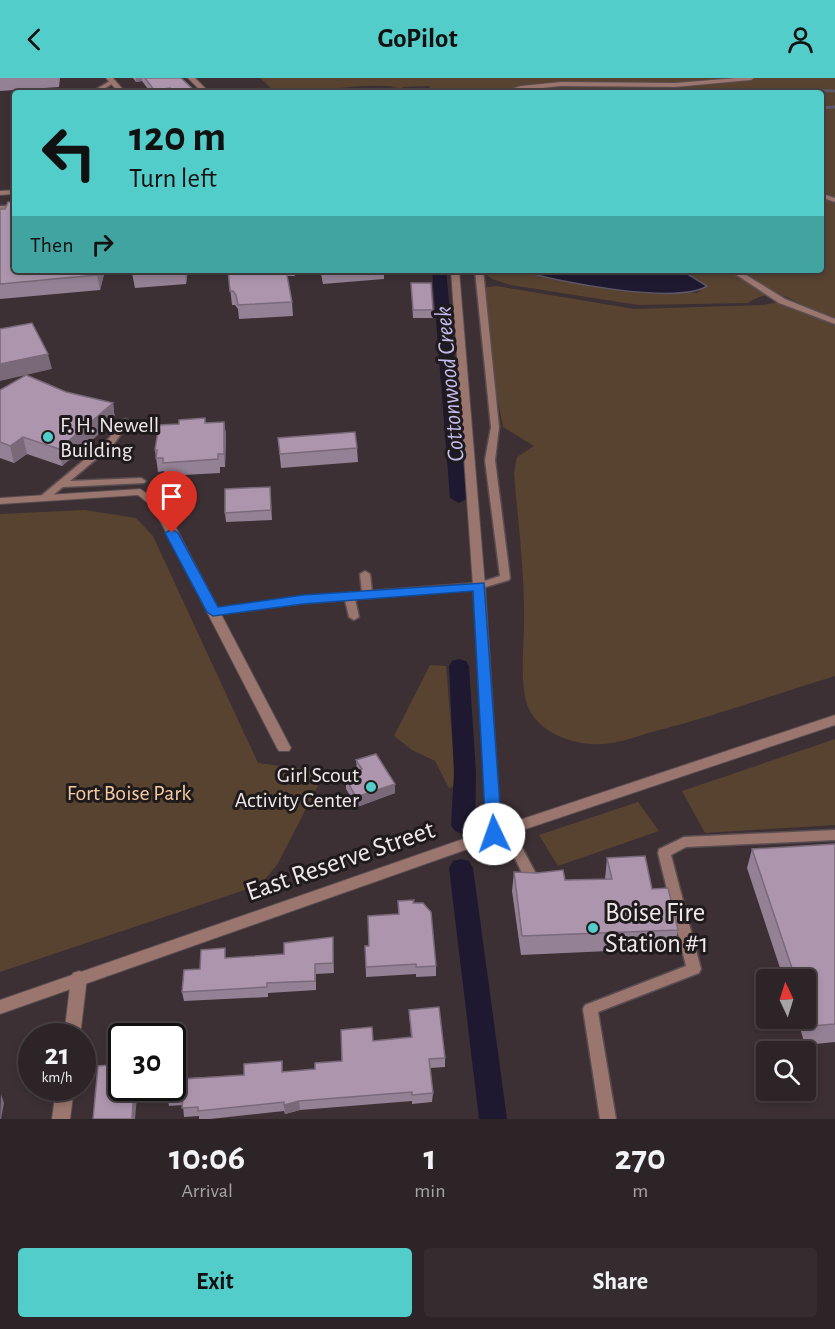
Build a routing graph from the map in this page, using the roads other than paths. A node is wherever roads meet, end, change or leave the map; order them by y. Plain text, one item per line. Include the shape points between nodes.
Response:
1 (190, 78) edge
2 (751, 78) edge
3 (110, 80) edge
4 (97, 90) edge
5 (204, 90) edge
6 (514, 90) edge
7 (455, 273) edge
8 (479, 273) edge
9 (738, 273) edge
10 (835, 322) edge
11 (126, 422) dead end
12 (490, 460) junction
13 (468, 461) junction
14 (62, 484) junction
15 (141, 487) junction
16 (45, 497) junction
17 (0, 501) edge
18 (365, 574) dead end
19 (479, 586) junction
20 (367, 594) junction
21 (350, 595) junction
22 (213, 612) junction
23 (354, 617) dead end
24 (835, 720) edge
25 (284, 748) dead end
26 (500, 832) junction
27 (835, 835) edge
28 (535, 885) edge
29 (79, 978) junction
30 (0, 1007) edge
31 (74, 1023) edge
32 (63, 1101) edge
33 (61, 1119) edge
34 (608, 1119) edge

1 - 5 street
2 - 6 street via 664,85 568,82
3 - 4 lane
7 - 13 street
8 - 12 lane via 495,427
9 - 10 lane via 782,301
11 - 14 lane via 110,443
12 - 13 lane
12 - 19 lane via 505,578
13 - 19 street
14 - 15 lane
14 - 16 lane
15 - 16 street
15 - 22 street via 158,506
16 - 17 street
18 - 20 lane
19 - 20 lane
19 - 26 street
20 - 21 lane
21 - 22 lane
21 - 23 lane
22 - 25 street
24 - 26 street, East Reserve Street
26 - 28 lane
26 - 29 street, East Reserve Street
27 - 34 lane via 684,842 664,853 694,969 590,1009
29 - 30 street, East Reserve Street
29 - 31 street
32 - 33 street

